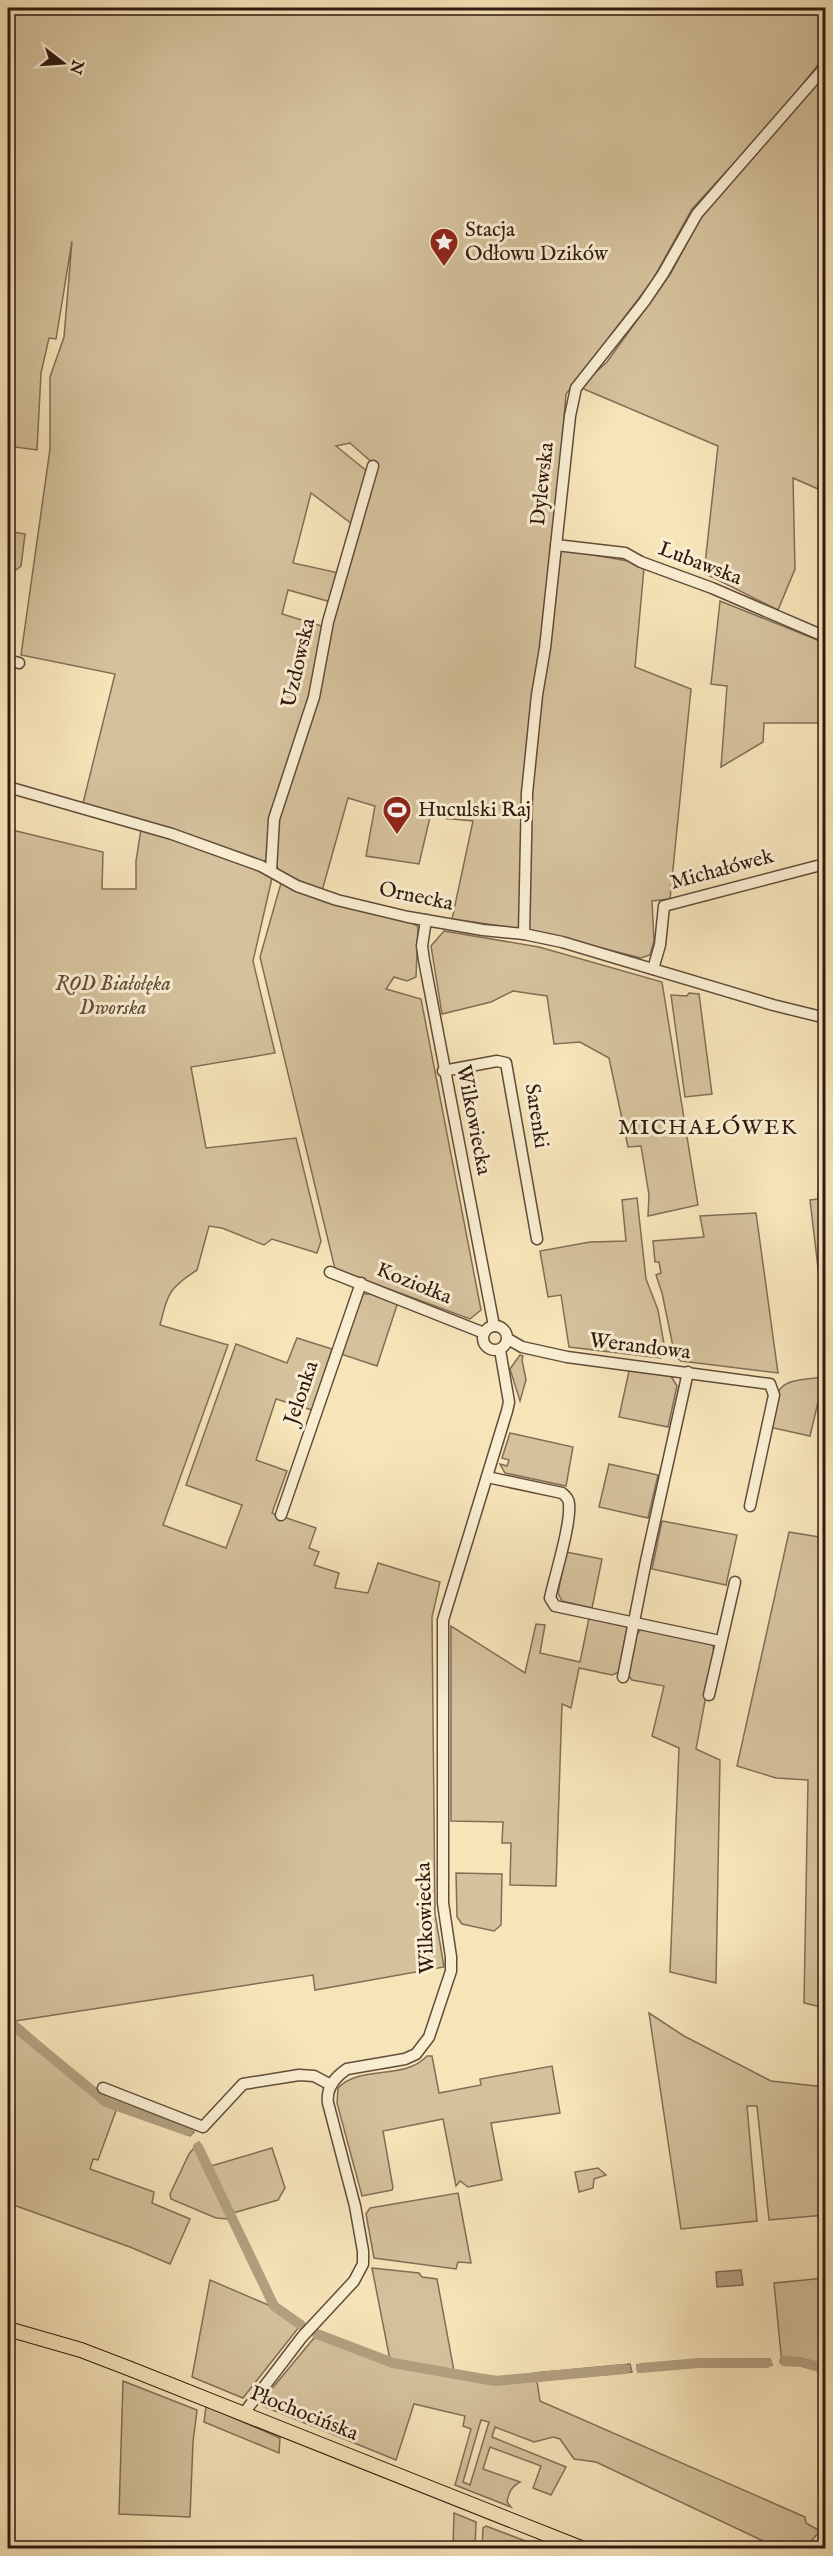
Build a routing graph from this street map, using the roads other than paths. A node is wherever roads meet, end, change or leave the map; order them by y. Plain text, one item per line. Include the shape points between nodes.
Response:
1 (825, 66) edge
2 (373, 466) dead end
3 (556, 545) junction
4 (825, 637) edge
5 (8, 660) edge
6 (19, 663) dead end
7 (8, 787) edge
8 (817, 866) dead end
9 (271, 871) junction
10 (426, 920) junction
11 (524, 934) junction
12 (653, 969) junction
13 (825, 1018) edge
14 (443, 1071) junction
15 (537, 1239) dead end
16 (330, 1272) dead end
17 (361, 1283) junction
18 (494, 1326) junction
19 (484, 1333) junction
20 (508, 1339) junction
21 (500, 1350) junction
22 (688, 1372) junction
23 (488, 1477) junction
24 (750, 1506) dead end
25 (281, 1515) dead end
26 (735, 1582) dead end
27 (634, 1623) junction
28 (720, 1641) junction
29 (623, 1677) dead end
30 (709, 1695) dead end
31 (331, 2085) junction
32 (103, 2088) dead end
33 (8, 2330) edge
34 (244, 2413) junction
35 (581, 2548) edge

1 - 3 street, Dylewska via 697,214 644,302 576,388
2 - 9 street, Uzdowska via 328,622 314,697 274,819
3 - 4 street, Lubawska via 625,553
3 - 11 street, Dylewska via 527,793
5 - 6 street
7 - 9 street, Ornecka via 172,834
8 - 12 street, Michałówek via 664,906
9 - 10 street, Ornecka via 314,892
10 - 11 street, Ornecka
10 - 14 street, Wilkowiecka via 422,946
11 - 12 street, Ornecka
12 - 13 street, Ornecka
14 - 15 street, Sarenki via 497,1061 506,1063
14 - 18 street, Wilkowiecka
16 - 17 street, Koziołka
17 - 19 street, Koziołka
17 - 25 street, Jelonka
18 - 19 street
18 - 20 street via 506,1331
19 - 21 street via 486,1347
20 - 21 street
20 - 22 street, Werandowa via 522,1347 567,1357
21 - 23 street, Wilkowiecka via 508,1402
22 - 24 street, Werandowa via 770,1384 774,1395
22 - 27 street
23 - 27 street via 567,1497 570,1503 550,1598 555,1606
23 - 31 street, Wilkowiecka via 443,1620 443,1903 452,1958 446,1992 429,2037 416,2054 347,2069
26 - 28 street
27 - 28 street
27 - 29 street
28 - 30 street
31 - 32 street via 314,2076 299,2075 243,2084 203,2127
31 - 34 street via 327,2098 356,2206 363,2264 354,2281 302,2337
33 - 34 main road, Płochocińska via 81,2350
34 - 35 main road, Płochocińska

